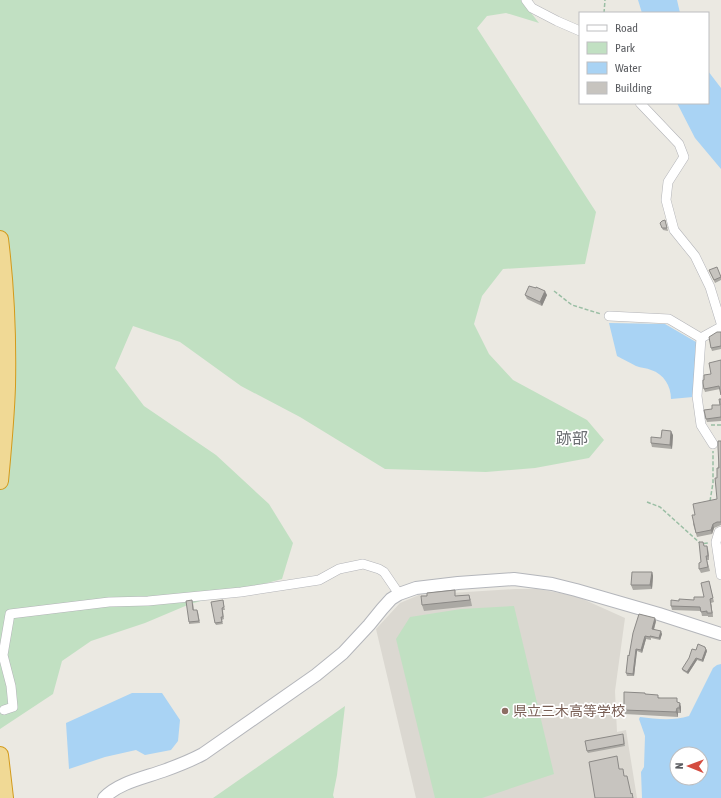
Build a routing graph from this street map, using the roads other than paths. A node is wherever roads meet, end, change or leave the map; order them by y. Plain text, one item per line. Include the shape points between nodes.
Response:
1 (526, 0) edge
2 (579, 31) edge
3 (641, 104) edge
4 (0, 239) edge
5 (609, 316) road end
6 (721, 323) edge
7 (721, 326) edge
8 (701, 338) junction
9 (713, 444) road end
10 (0, 481) edge
11 (721, 531) edge
12 (720, 561) edge
13 (721, 575) edge
14 (399, 594) junction
15 (721, 634) edge
16 (4, 710) dead end
17 (0, 755) edge
18 (5, 798) edge
19 (104, 798) edge

1 - 2 street via 532,8
3 - 6 street via 679,144 684,157 668,182 666,200 674,230 695,256 710,287
4 - 10 highway via 6,290 7,330 7,387
5 - 8 street via 669,319
7 - 8 street
8 - 9 street via 697,396 701,425
11 - 12 street via 718,532 716,542
12 - 13 street
14 - 15 street via 434,585 514,579 576,590
14 - 16 street via 384,572 363,564 339,569 319,580 240,592 148,602 109,602 10,614 3,655 11,686 13,707
14 - 19 street via 391,599 343,653 316,675 203,754 183,764 119,786
17 - 18 highway

